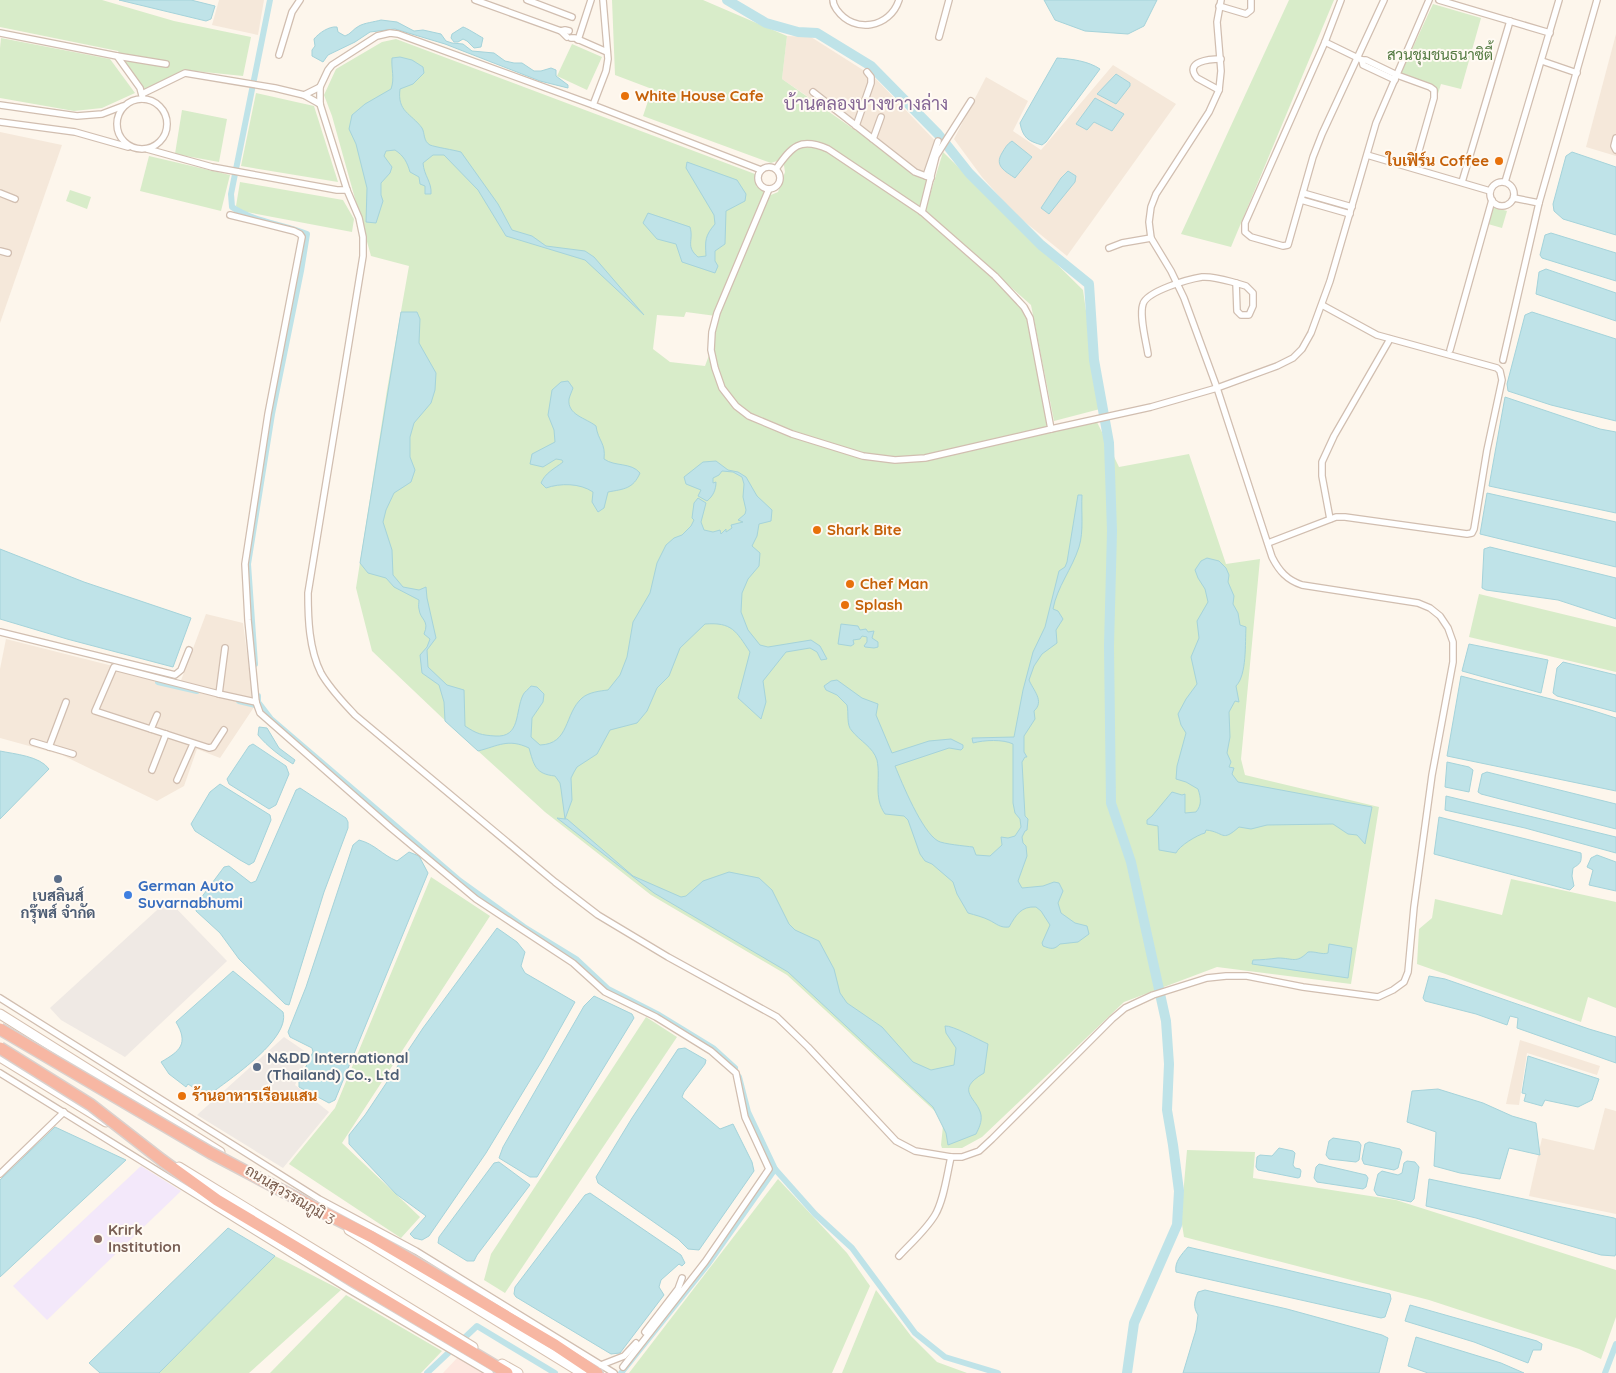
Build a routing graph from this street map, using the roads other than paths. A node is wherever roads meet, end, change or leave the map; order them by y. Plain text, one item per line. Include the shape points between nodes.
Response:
1 (475, 0) edge
2 (527, 0) edge
3 (591, 0) edge
4 (603, 0) edge
5 (833, 0) edge
6 (899, 0) edge
7 (949, 0) edge
8 (1251, 0) edge
9 (1341, 0) edge
10 (1384, 0) edge
11 (1430, 0) edge
12 (1439, 0) edge
13 (1559, 0) edge
14 (1597, 0) edge
15 (298, 1) edge
16 (1220, 3) edge
17 (572, 17) dead end
18 (1510, 21) junction
19 (1550, 33) junction
20 (0, 34) edge
21 (572, 36) junction
22 (939, 37) dead end
23 (1324, 42) junction
24 (607, 52) junction
25 (279, 55) dead end
26 (117, 56) junction
27 (1221, 59) junction
28 (1360, 59) junction
29 (1542, 62) junction
30 (166, 64) dead end
31 (867, 72) dead end
32 (1577, 73) junction
33 (1396, 78) junction
34 (320, 87) junction
35 (1219, 90) junction
36 (813, 92) dead end
37 (304, 95) junction
38 (142, 96) junction
39 (971, 101) dead end
40 (320, 104) junction
41 (0, 105) edge
42 (124, 105) junction
43 (593, 105) junction
44 (881, 117) dead end
45 (0, 122) edge
46 (856, 126) junction
47 (1616, 138) edge
48 (873, 139) junction
49 (130, 147) junction
50 (147, 149) junction
51 (1616, 150) edge
52 (1367, 155) junction
53 (1414, 168) junction
54 (776, 169) junction
55 (761, 170) junction
56 (929, 177) junction
57 (1462, 182) junction
58 (1506, 182) junction
59 (769, 189) junction
60 (347, 190) junction
61 (1490, 191) junction
62 (0, 193) edge
63 (1303, 193) junction
64 (1514, 198) junction
65 (15, 199) dead end
66 (1301, 200) junction
67 (1492, 200) junction
68 (1539, 203) junction
69 (1352, 207) junction
70 (922, 212) junction
71 (1350, 214) junction
72 (230, 215) dead end
73 (1151, 238) junction
74 (1109, 248) dead end
75 (0, 251) edge
76 (8, 253) dead end
77 (1236, 283) junction
78 (1177, 284) junction
79 (1322, 305) junction
80 (1390, 340) junction
81 (1450, 350) dead end
82 (1148, 354) dead end
83 (1503, 360) dead end
84 (1218, 388) junction
85 (1051, 429) junction
86 (1330, 519) junction
87 (1268, 543) junction
88 (0, 632) edge
89 (225, 648) dead end
90 (189, 650) dead end
91 (219, 694) junction
92 (66, 702) dead end
93 (256, 703) junction
94 (157, 715) dead end
95 (151, 729) junction
96 (224, 730) dead end
97 (166, 734) junction
98 (33, 742) dead end
99 (193, 744) junction
100 (49, 747) junction
101 (73, 754) dead end
102 (152, 770) dead end
103 (177, 780) dead end
104 (0, 998) edge
105 (0, 1014) edge
106 (0, 1029) edge
107 (0, 1048) edge
108 (0, 1058) edge
109 (0, 1073) edge
110 (64, 1112) junction
111 (951, 1157) junction
112 (0, 1174) edge
113 (899, 1256) dead end
114 (682, 1278) dead end
115 (448, 1339) junction
116 (465, 1350) junction
117 (623, 1367) dead end
118 (599, 1369) edge
119 (612, 1372) edge
120 (490, 1373) edge
121 (507, 1373) edge
122 (518, 1373) edge
123 (582, 1373) edge

1 - 21 street via 561,31 564,36
2 - 17 street
3 - 21 street
4 - 24 street
5 - 6 street via 842,16 852,24 865,26 888,17
7 - 22 street
8 - 16 street via 1251,10 1246,14
9 - 23 street
10 - 28 street
11 - 33 street
12 - 18 street
13 - 19 street
14 - 32 street
15 - 25 street
16 - 27 street via 1217,22
18 - 19 street
18 - 57 street
19 - 29 street
20 - 26 street
21 - 24 street
23 - 28 street
23 - 66 street via 1248,214 1245,232 1251,237 1286,246
24 - 43 street via 606,71
26 - 30 street
26 - 38 street via 140,88
27 - 35 street
27 - 35 street via 1202,61 1194,67 1196,78
28 - 33 street
28 - 63 street via 1322,134
29 - 32 street
29 - 58 street
31 - 46 street via 871,83
32 - 68 street
33 - 52 street via 1376,123
33 - 53 street via 1430,87 1434,94
34 - 37 street
34 - 40 street
34 - 43 street via 328,70 337,61 377,36 390,33
35 - 73 street via 1209,112 1156,194 1149,215
36 - 46 street
37 - 38 street via 185,73
37 - 40 street
38 - 42 street
38 - 50 street via 162,108 168,124 162,140
39 - 56 street via 949,136 940,144
40 - 60 street
41 - 42 street via 77,116 102,114
42 - 49 street via 117,128 119,136
43 - 55 street
44 - 48 street
45 - 49 street via 75,132
46 - 48 street
47 - 51 street
48 - 56 street via 915,172
49 - 50 street
50 - 60 street via 212,167
52 - 53 street
52 - 69 street
53 - 57 street
54 - 55 street
54 - 59 street via 780,181
54 - 70 street via 791,149 815,143
55 - 59 street via 758,180
56 - 70 street
57 - 61 street
58 - 61 street via 1498,182
58 - 64 street via 1512,186
59 - 85 street via 714,324 711,350 717,375 722,388 736,406 749,416 792,434 873,458 895,460 925,458
60 - 111 street via 360,218 363,256 308,593 308,622 321,672 355,715 555,882 598,915 668,958 777,1017 896,1141 915,1151
61 - 67 street
62 - 65 street
63 - 66 street
63 - 69 street
64 - 67 street via 1503,206
64 - 68 street
66 - 71 street
67 - 81 street
68 - 83 street
69 - 71 street
70 - 85 street via 995,276 1024,307 1030,318
71 - 79 street
72 - 93 street via 294,231 302,237 268,414 245,564
73 - 74 street
73 - 78 street
75 - 76 street
77 - 77 street via 1253,293 1249,315 1241,315 1237,311
77 - 78 street via 1204,277
78 - 82 street via 1149,295 1144,302
78 - 84 street
79 - 80 street
79 - 84 street via 1307,342 1293,358
80 - 86 street via 1322,462
80 - 86 street via 1497,368 1502,374 1474,529 1467,534 1345,517
84 - 85 street
84 - 87 street
86 - 87 street
87 - 111 street via 1278,568 1294,582 1418,603 1440,616 1453,642 1453,662 1432,775 1408,972 1404,982 1378,996 1247,976 1226,976 1207,978 1153,994 1125,1008 1112,1019 979,1150 962,1157
88 - 90 street via 175,675 181,670
89 - 91 street
91 - 93 street
91 - 95 street via 114,667 95,711
92 - 100 street
93 - 117 street via 260,713 476,899 573,963 605,992 656,1017 703,1046 736,1073 745,1117 769,1169 704,1262
94 - 95 street
95 - 97 street
96 - 99 street via 213,748
97 - 99 street
97 - 102 street
98 - 100 street
99 - 103 street
100 - 101 street
104 - 118 street via 319,1198 416,1251
105 - 123 main road, ถนนสุวรรณภูมิ 3 via 180,1128
106 - 118 highway, bridge via 211,1153 372,1237
107 - 115 highway, bridge via 91,1105 205,1192
108 - 115 main road
109 - 110 street
110 - 112 street
110 - 115 street via 348,1289
111 - 113 street via 936,1215
114 - 118 street via 678,1289 630,1351
115 - 116 highway
116 - 120 street
116 - 121 highway
116 - 122 main road
118 - 119 street

